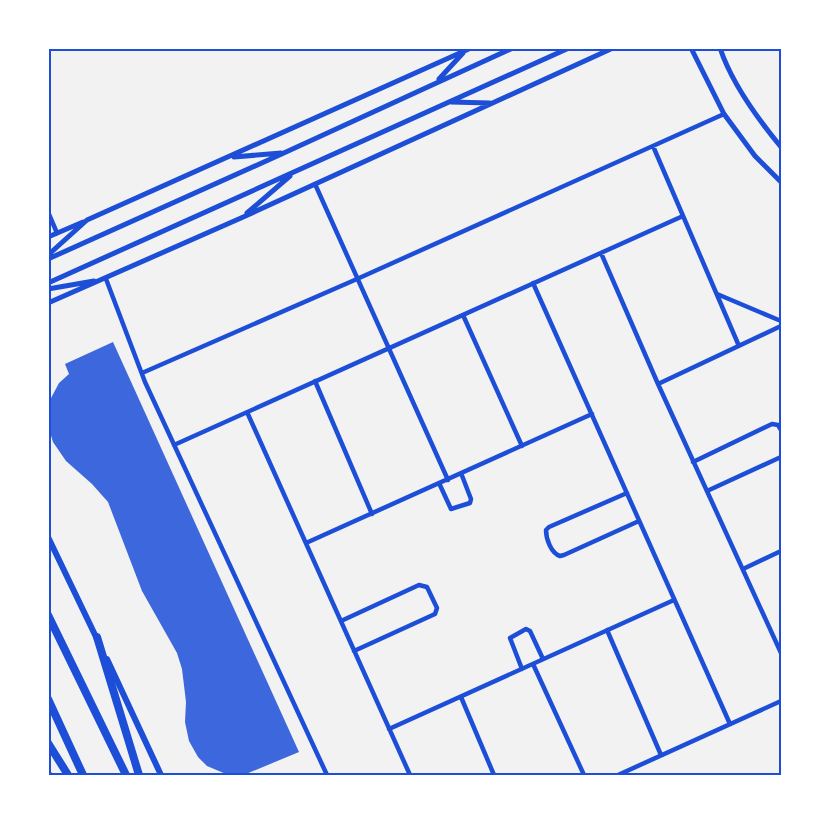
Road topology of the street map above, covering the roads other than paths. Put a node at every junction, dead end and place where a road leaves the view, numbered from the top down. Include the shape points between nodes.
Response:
1 (513, 48) edge
2 (569, 48) edge
3 (613, 48) edge
4 (691, 48) edge
5 (720, 48) edge
6 (469, 49) edge
7 (436, 82) junction
8 (450, 102) junction
9 (493, 103) junction
10 (724, 114) junction
11 (653, 146) junction
12 (781, 147) edge
13 (286, 152) junction
14 (227, 158) junction
15 (296, 171) junction
16 (781, 182) edge
17 (315, 184) junction
18 (48, 212) edge
19 (683, 216) junction
20 (241, 218) junction
21 (87, 220) junction
22 (57, 233) junction
23 (48, 237) edge
24 (601, 252) junction
25 (48, 257) edge
26 (105, 279) junction
27 (357, 279) junction
28 (48, 283) edge
29 (533, 283) junction
30 (48, 290) edge
31 (717, 294) junction
32 (48, 303) edge
33 (463, 315) junction
34 (781, 321) edge
35 (781, 326) edge
36 (739, 346) junction
37 (389, 348) junction
38 (142, 373) junction
39 (315, 381) junction
40 (658, 384) junction
41 (247, 412) junction
42 (592, 414) junction
43 (781, 430) edge
44 (174, 445) junction
45 (522, 446) junction
46 (781, 457) edge
47 (693, 462) junction
48 (461, 473) junction
49 (448, 480) junction
50 (439, 483) junction
51 (707, 491) junction
52 (627, 493) junction
53 (372, 513) junction
54 (639, 521) junction
55 (48, 537) edge
56 (306, 543) junction
57 (781, 551) edge
58 (742, 569) junction
59 (674, 600) junction
60 (48, 615) edge
61 (341, 621) junction
62 (607, 630) junction
63 (97, 637) junction
64 (354, 651) junction
65 (781, 653) edge
66 (543, 659) junction
67 (533, 664) junction
68 (522, 669) junction
69 (461, 697) junction
70 (48, 699) edge
71 (781, 701) edge
72 (730, 724) junction
73 (389, 729) junction
74 (48, 742) edge
75 (661, 755) junction
76 (48, 771) edge
77 (50, 775) edge
78 (68, 775) edge
79 (83, 775) edge
80 (126, 775) edge
81 (140, 775) edge
82 (161, 775) edge
83 (327, 775) edge
84 (410, 775) edge
85 (494, 775) edge
86 (584, 775) edge
87 (618, 775) edge

1 - 7 street
2 - 8 street
3 - 9 street
4 - 10 street
5 - 12 street via 753,110
6 - 7 street
6 - 14 street
7 - 13 street
8 - 9 street
8 - 15 street
9 - 17 street
10 - 11 street
10 - 16 street via 755,156
11 - 19 street
11 - 27 street
13 - 14 street
13 - 25 street
14 - 21 street
15 - 20 street
15 - 28 street
17 - 20 street
17 - 27 street
18 - 22 street
19 - 24 street
19 - 31 street
20 - 26 street
21 - 22 street
21 - 25 street
22 - 23 street
24 - 29 street
24 - 40 street
26 - 30 street
26 - 32 street
26 - 38 street
27 - 37 street
27 - 38 street
29 - 33 street
29 - 42 street
31 - 34 street
31 - 36 street
33 - 37 street
33 - 45 street
35 - 36 street
36 - 40 street
37 - 39 street
37 - 49 street
38 - 44 street
39 - 41 street
39 - 53 street
40 - 47 street
41 - 44 street
41 - 56 street
42 - 45 street
42 - 52 street
43 - 47 street via 778,424 772,424
44 - 83 street
45 - 48 street
46 - 51 street
47 - 51 street
48 - 49 street
48 - 50 street via 470,503 452,509
49 - 50 street
50 - 53 street
51 - 58 street
52 - 54 street
52 - 54 street via 549,527 546,535 553,551 564,555
53 - 56 street
54 - 59 street
55 - 63 main road
56 - 61 street
57 - 58 street
58 - 65 street
59 - 62 street
59 - 72 street
60 - 80 highway
61 - 64 street
61 - 64 street via 419,585 427,587 437,608 435,614
62 - 66 street
62 - 75 street
63 - 81 highway
63 - 82 main road
64 - 73 street
66 - 67 street
66 - 68 street via 530,631 525,629 510,638
67 - 68 street
67 - 86 street
68 - 69 street
69 - 73 street
69 - 85 street
70 - 79 highway
71 - 72 street
72 - 75 street
73 - 84 street
74 - 78 highway
75 - 87 street
76 - 77 street

